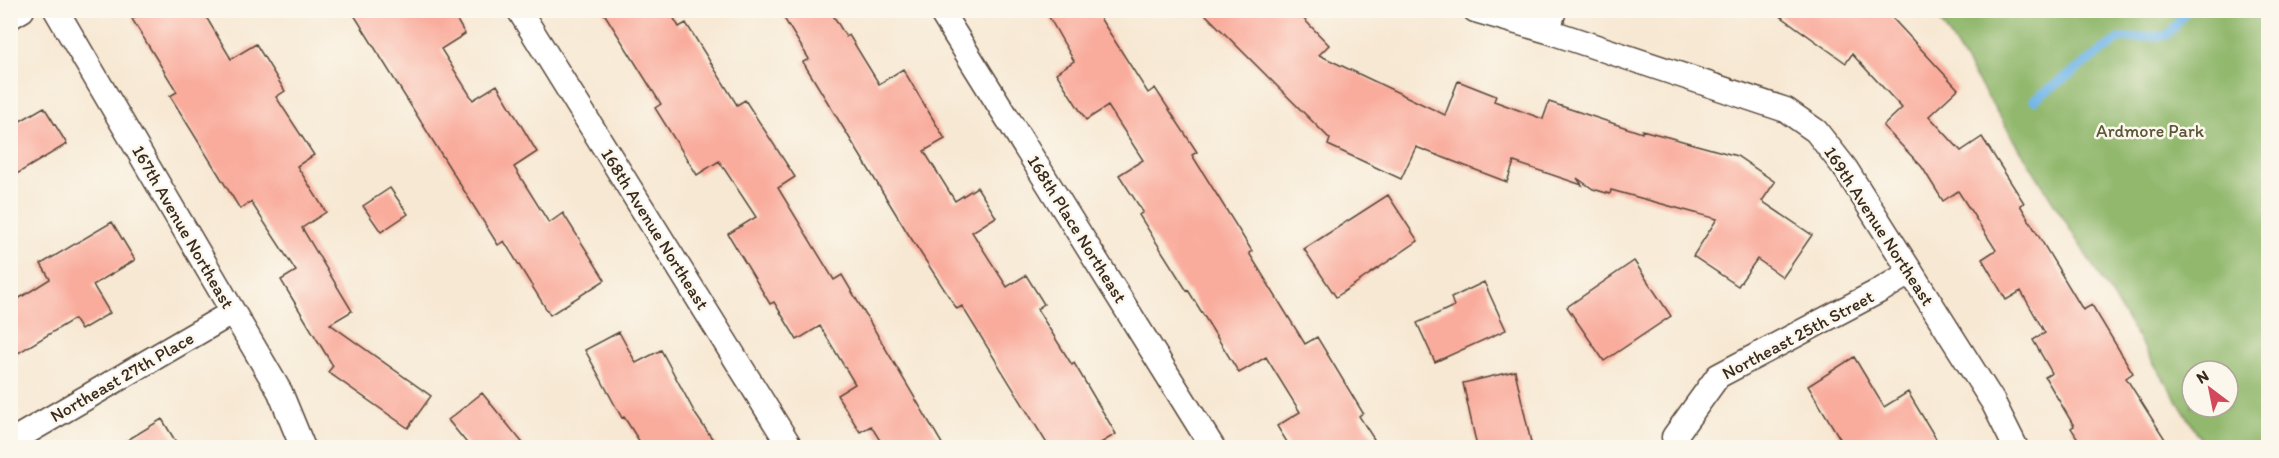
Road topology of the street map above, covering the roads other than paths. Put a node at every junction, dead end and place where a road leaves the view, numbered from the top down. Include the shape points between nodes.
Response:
1 (22, 10) edge
2 (56, 10) edge
3 (519, 10) edge
4 (940, 10) edge
5 (1475, 10) edge
6 (10, 17) edge
7 (1551, 21) edge
8 (1911, 272) junction
9 (233, 312) junction
10 (1674, 437) dead end
11 (10, 442) edge
12 (303, 447) edge
13 (791, 447) edge
14 (1213, 447) edge
15 (2016, 447) edge

1 - 6 street
2 - 9 street, 167th Avenue Northeast
3 - 13 street, 168th Avenue Northeast
4 - 14 street, 168th Place Northeast
5 - 7 street, 169th Avenue Northeast
7 - 8 street, 169th Avenue Northeast via 1786,110 1815,131 1845,168
8 - 10 street, Northeast 25th Street via 1718,376
8 - 15 street, 169th Avenue Northeast via 1993,402
9 - 11 street, Northeast 27th Place
9 - 12 street, 167th Avenue Northeast via 280,392

